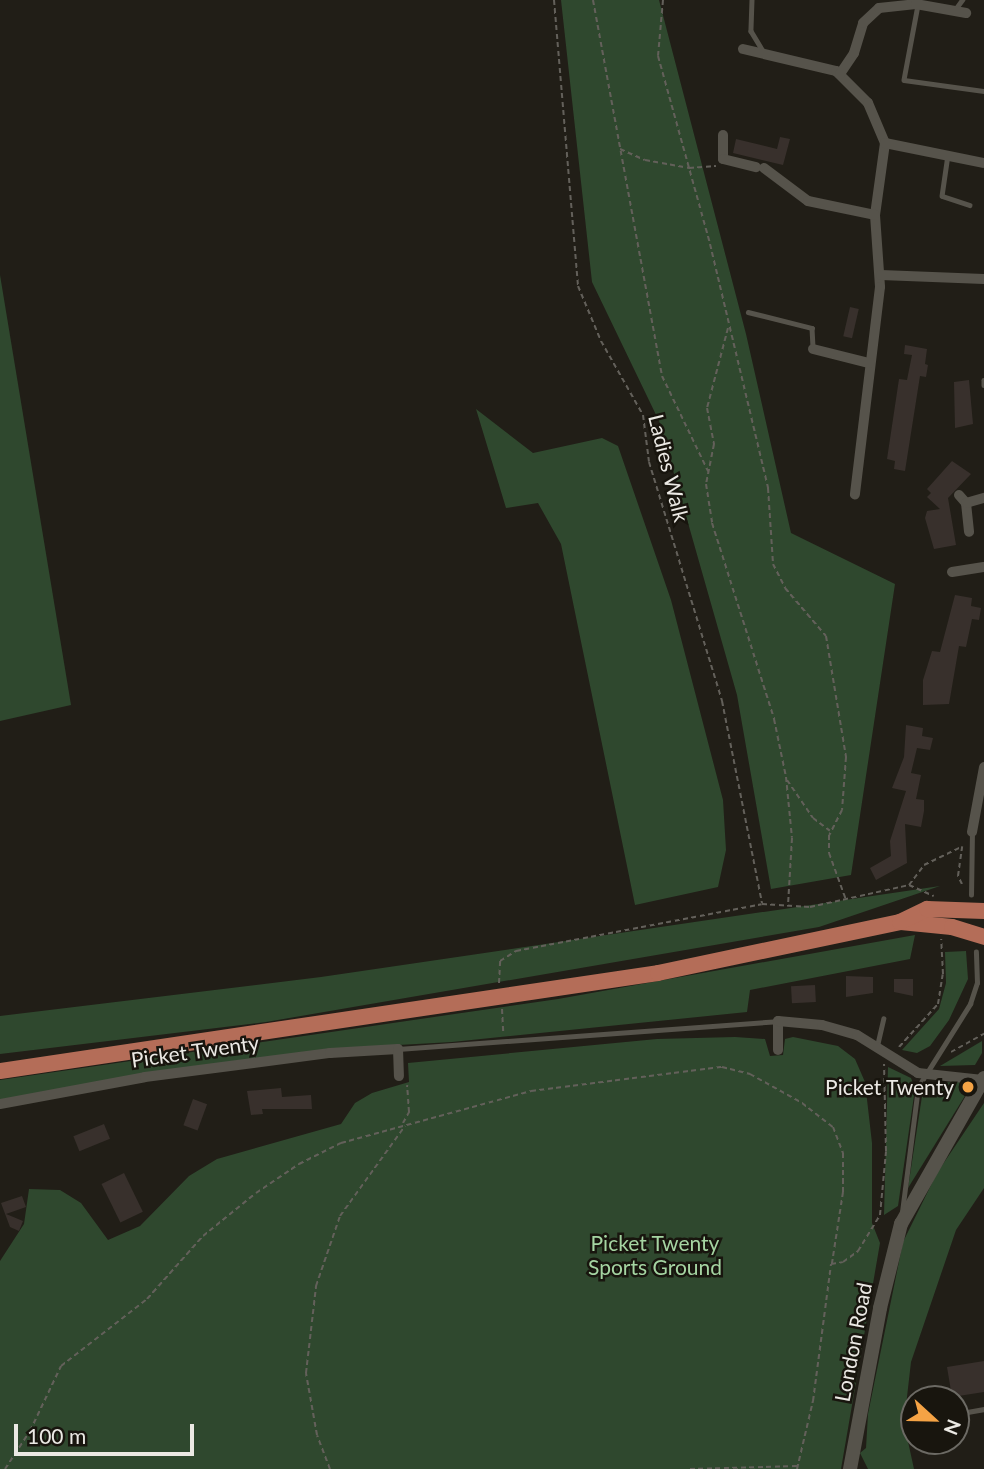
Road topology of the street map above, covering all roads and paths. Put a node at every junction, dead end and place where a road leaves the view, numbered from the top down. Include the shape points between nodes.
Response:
1 (554, 0) edge
2 (593, 0) edge
3 (663, 0) edge
4 (752, 0) edge
5 (962, 0) edge
6 (918, 4) junction
7 (954, 11) junction
8 (965, 13) dead end
9 (743, 49) dead end
10 (765, 53) junction
11 (841, 74) junction
12 (984, 91) edge
13 (723, 135) dead end
14 (885, 143) junction
15 (619, 148) junction
16 (948, 154) junction
17 (723, 159) junction
18 (983, 163) edge
19 (689, 168) junction
20 (970, 205) dead end
21 (875, 215) junction
22 (881, 275) junction
23 (984, 279) edge
24 (748, 312) dead end
25 (729, 325) junction
26 (813, 349) joint
27 (869, 363) junction
28 (708, 472) junction
29 (855, 495) dead end
30 (984, 498) edge
31 (969, 532) dead end
32 (984, 567) edge
33 (952, 572) dead end
34 (984, 767) edge
35 (786, 779) junction
36 (831, 832) junction
37 (968, 834) junction
38 (962, 847) junction
39 (909, 885) junction
40 (965, 891) dead end
41 (971, 895) dead end
42 (846, 900) junction
43 (762, 904) junction
44 (788, 906) junction
45 (936, 908) junction
46 (984, 911) edge
47 (900, 922) junction
48 (941, 925) junction
49 (980, 944) edge
50 (499, 977) dead end
51 (883, 1019) dead end
52 (778, 1021) junction
53 (504, 1023) dead end
54 (498, 1033) dead end
55 (984, 1034) edge
56 (877, 1047) junction
57 (398, 1049) junction
58 (897, 1049) dead end
59 (778, 1050) dead end
60 (947, 1054) dead end
61 (885, 1062) dead end
62 (0, 1071) edge
63 (924, 1074) junction
64 (403, 1076) joint
65 (984, 1079) edge
66 (0, 1104) edge
67 (405, 1124) junction
68 (901, 1224) junction
69 (831, 1264) junction
70 (798, 1468) edge
71 (5, 1469) edge
72 (330, 1469) edge
73 (690, 1469) edge
74 (850, 1469) edge

1 - 43 path, Ladies Walk via 578,286 601,341 643,415 649,461 722,701
2 - 15 path
3 - 19 path via 658,56
4 - 10 lane via 751,31
5 - 7 lane
6 - 7 street
6 - 11 street via 879,8 870,14
6 - 12 lane via 904,80
7 - 8 street
9 - 10 street
10 - 11 street
11 - 14 street via 868,103
13 - 17 street
14 - 16 street
14 - 21 street
15 - 19 path via 645,160
15 - 28 path via 662,376
16 - 18 street
16 - 20 lane via 942,196
17 - 19 path via 718,165
17 - 21 street via 760,168 808,201
19 - 25 path
21 - 22 street
22 - 23 street
22 - 27 street
24 - 26 lane via 811,328
25 - 28 path via 717,357 708,408 714,444
25 - 36 path via 768,488 773,564 785,589 826,636 846,757 842,810
26 - 27 street
27 - 29 street
28 - 35 path via 712,523 774,719
30 - 31 street via 962,499
32 - 33 street
34 - 37 street
35 - 36 path via 813,818
35 - 44 path via 792,838
36 - 42 path via 829,853
37 - 38 path
37 - 41 lane
38 - 39 path via 924,865
38 - 40 path via 958,876
39 - 42 path
39 - 45 path via 934,893
42 - 44 path
43 - 44 path
43 - 50 path via 516,951 500,961
45 - 46 main road
45 - 47 main road
47 - 48 main road
47 - 62 main road via 657,974
48 - 49 main road
48 - 58 path via 943,974 937,1004
49 - 63 lane, London Road via 970,1004
51 - 56 lane
52 - 56 street, Picket Twenty via 835,1028
52 - 57 lane, Picket Twenty
52 - 59 street
53 - 54 path
55 - 60 path
56 - 63 street, Picket Twenty
57 - 64 street
57 - 66 street, Picket Twenty via 145,1077
61 - 69 path via 886,1151 878,1224 850,1259
63 - 65 street, Picket Twenty
63 - 68 lane, London Road via 914,1106
64 - 67 path via 409,1112
65 - 68 main road, London Road
67 - 69 path via 543,1089 695,1068 741,1071 813,1110 836,1132 843,1153 844,1183
67 - 71 path via 341,1143 299,1164 214,1226 159,1288 61,1367 30,1431
67 - 72 path via 340,1216 311,1311 308,1393
68 - 74 main road, London Road via 882,1298
69 - 70 path via 813,1401
70 - 73 path

